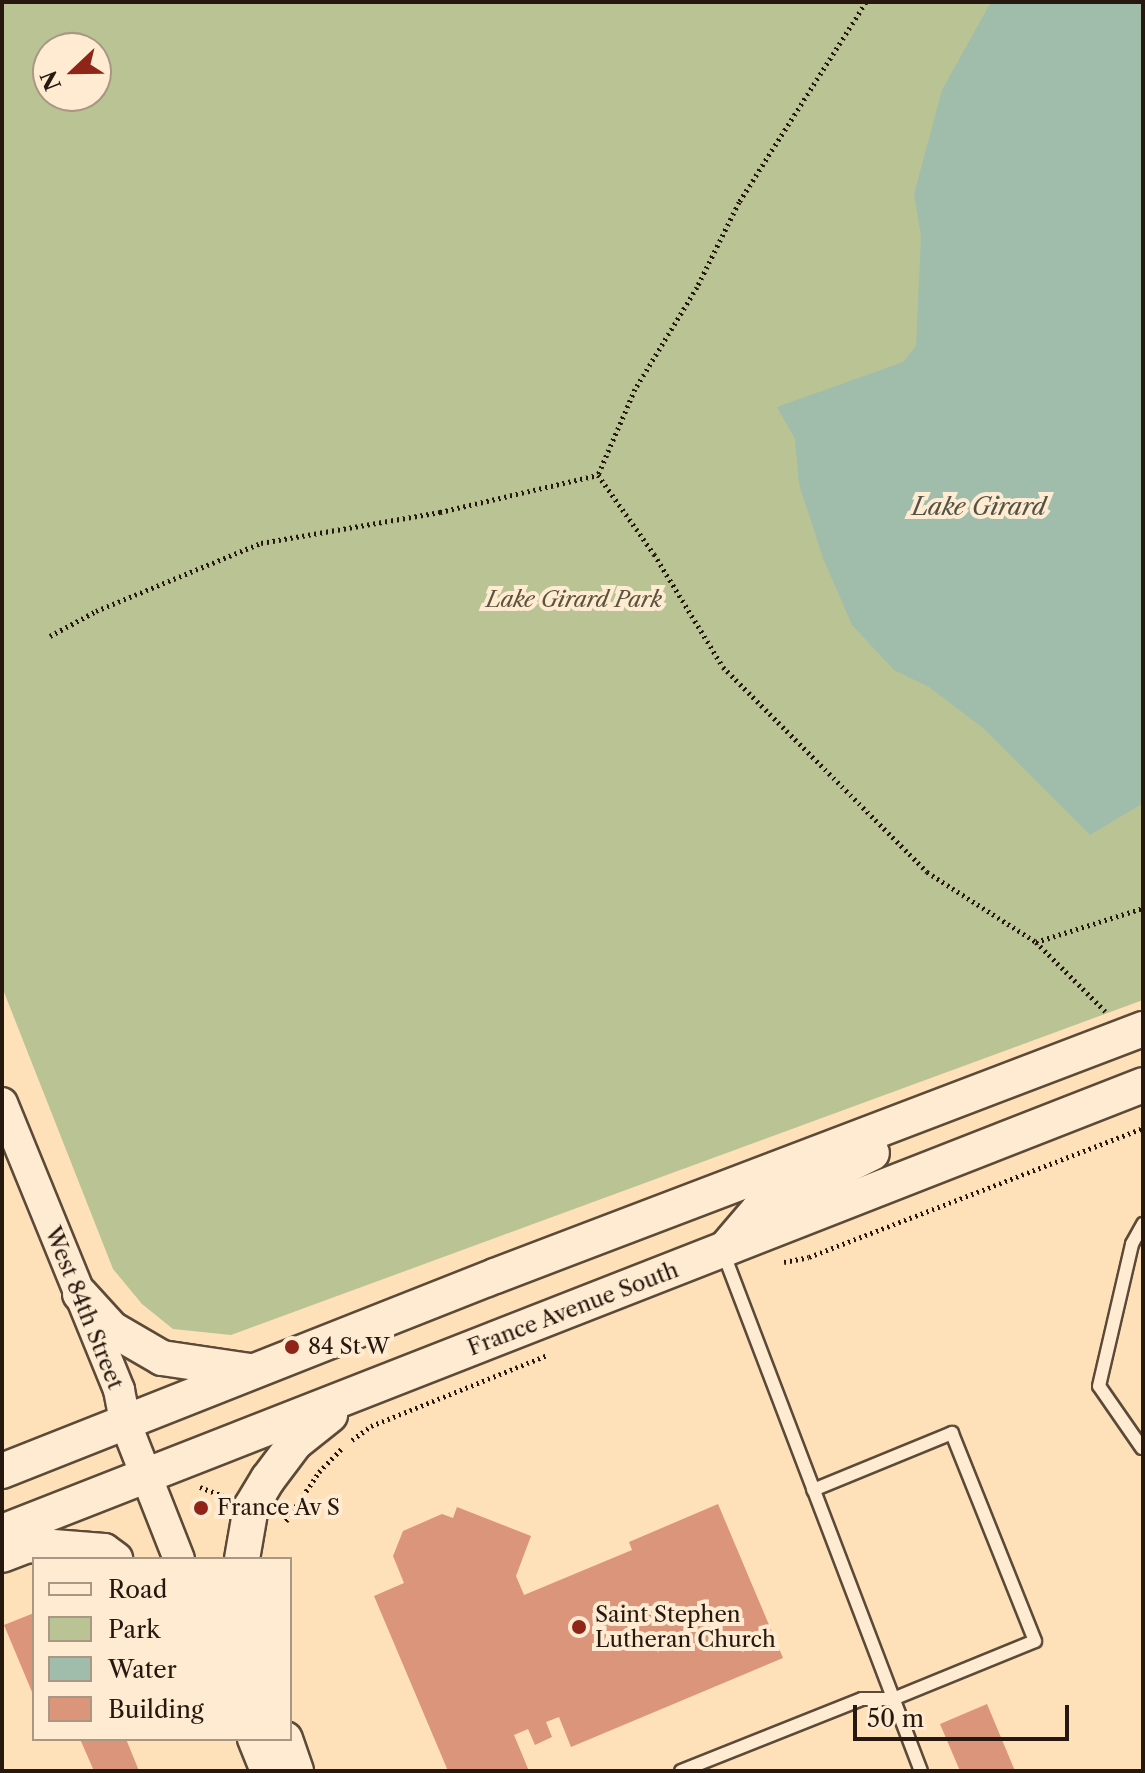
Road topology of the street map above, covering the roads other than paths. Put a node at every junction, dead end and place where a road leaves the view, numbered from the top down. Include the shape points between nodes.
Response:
1 (1143, 1029) edge
2 (1143, 1085) edge
3 (2, 1103) edge
4 (902, 1120) junction
5 (1143, 1224) edge
6 (723, 1252) junction
7 (80, 1294) junction
8 (254, 1371) junction
9 (365, 1389) junction
10 (125, 1422) junction
11 (1142, 1448) edge
12 (2, 1471) edge
13 (145, 1476) junction
14 (813, 1490) junction
15 (2, 1532) edge
16 (2, 1555) edge
17 (112, 1557) edge
18 (178, 1557) edge
19 (242, 1557) edge
20 (893, 1699) junction
21 (254, 1741) edge
22 (286, 1741) edge
23 (266, 1771) edge
24 (296, 1771) edge
25 (681, 1771) edge
26 (921, 1771) edge

1 - 4 main road
2 - 6 main road, France Avenue South
3 - 7 street, West 84th Street
4 - 6 main road via 871,1153 759,1209
4 - 8 main road
5 - 11 lane via 1132,1244 1099,1386
6 - 9 main road, France Avenue South
6 - 14 lane
7 - 8 main road via 112,1329 162,1358
7 - 10 street, West 84th Street via 119,1390
8 - 10 main road
9 - 13 main road, France Avenue South
9 - 19 main road via 295,1443 268,1479 251,1507
10 - 12 main road
10 - 13 street, West 84th Street
13 - 15 main road, France Avenue South
13 - 18 street, West 84th Street
14 - 20 lane
14 - 20 lane via 952,1433 1035,1641
16 - 17 main road via 28,1545 104,1551
20 - 25 lane via 862,1699
20 - 26 lane
21 - 23 street
22 - 24 main road

